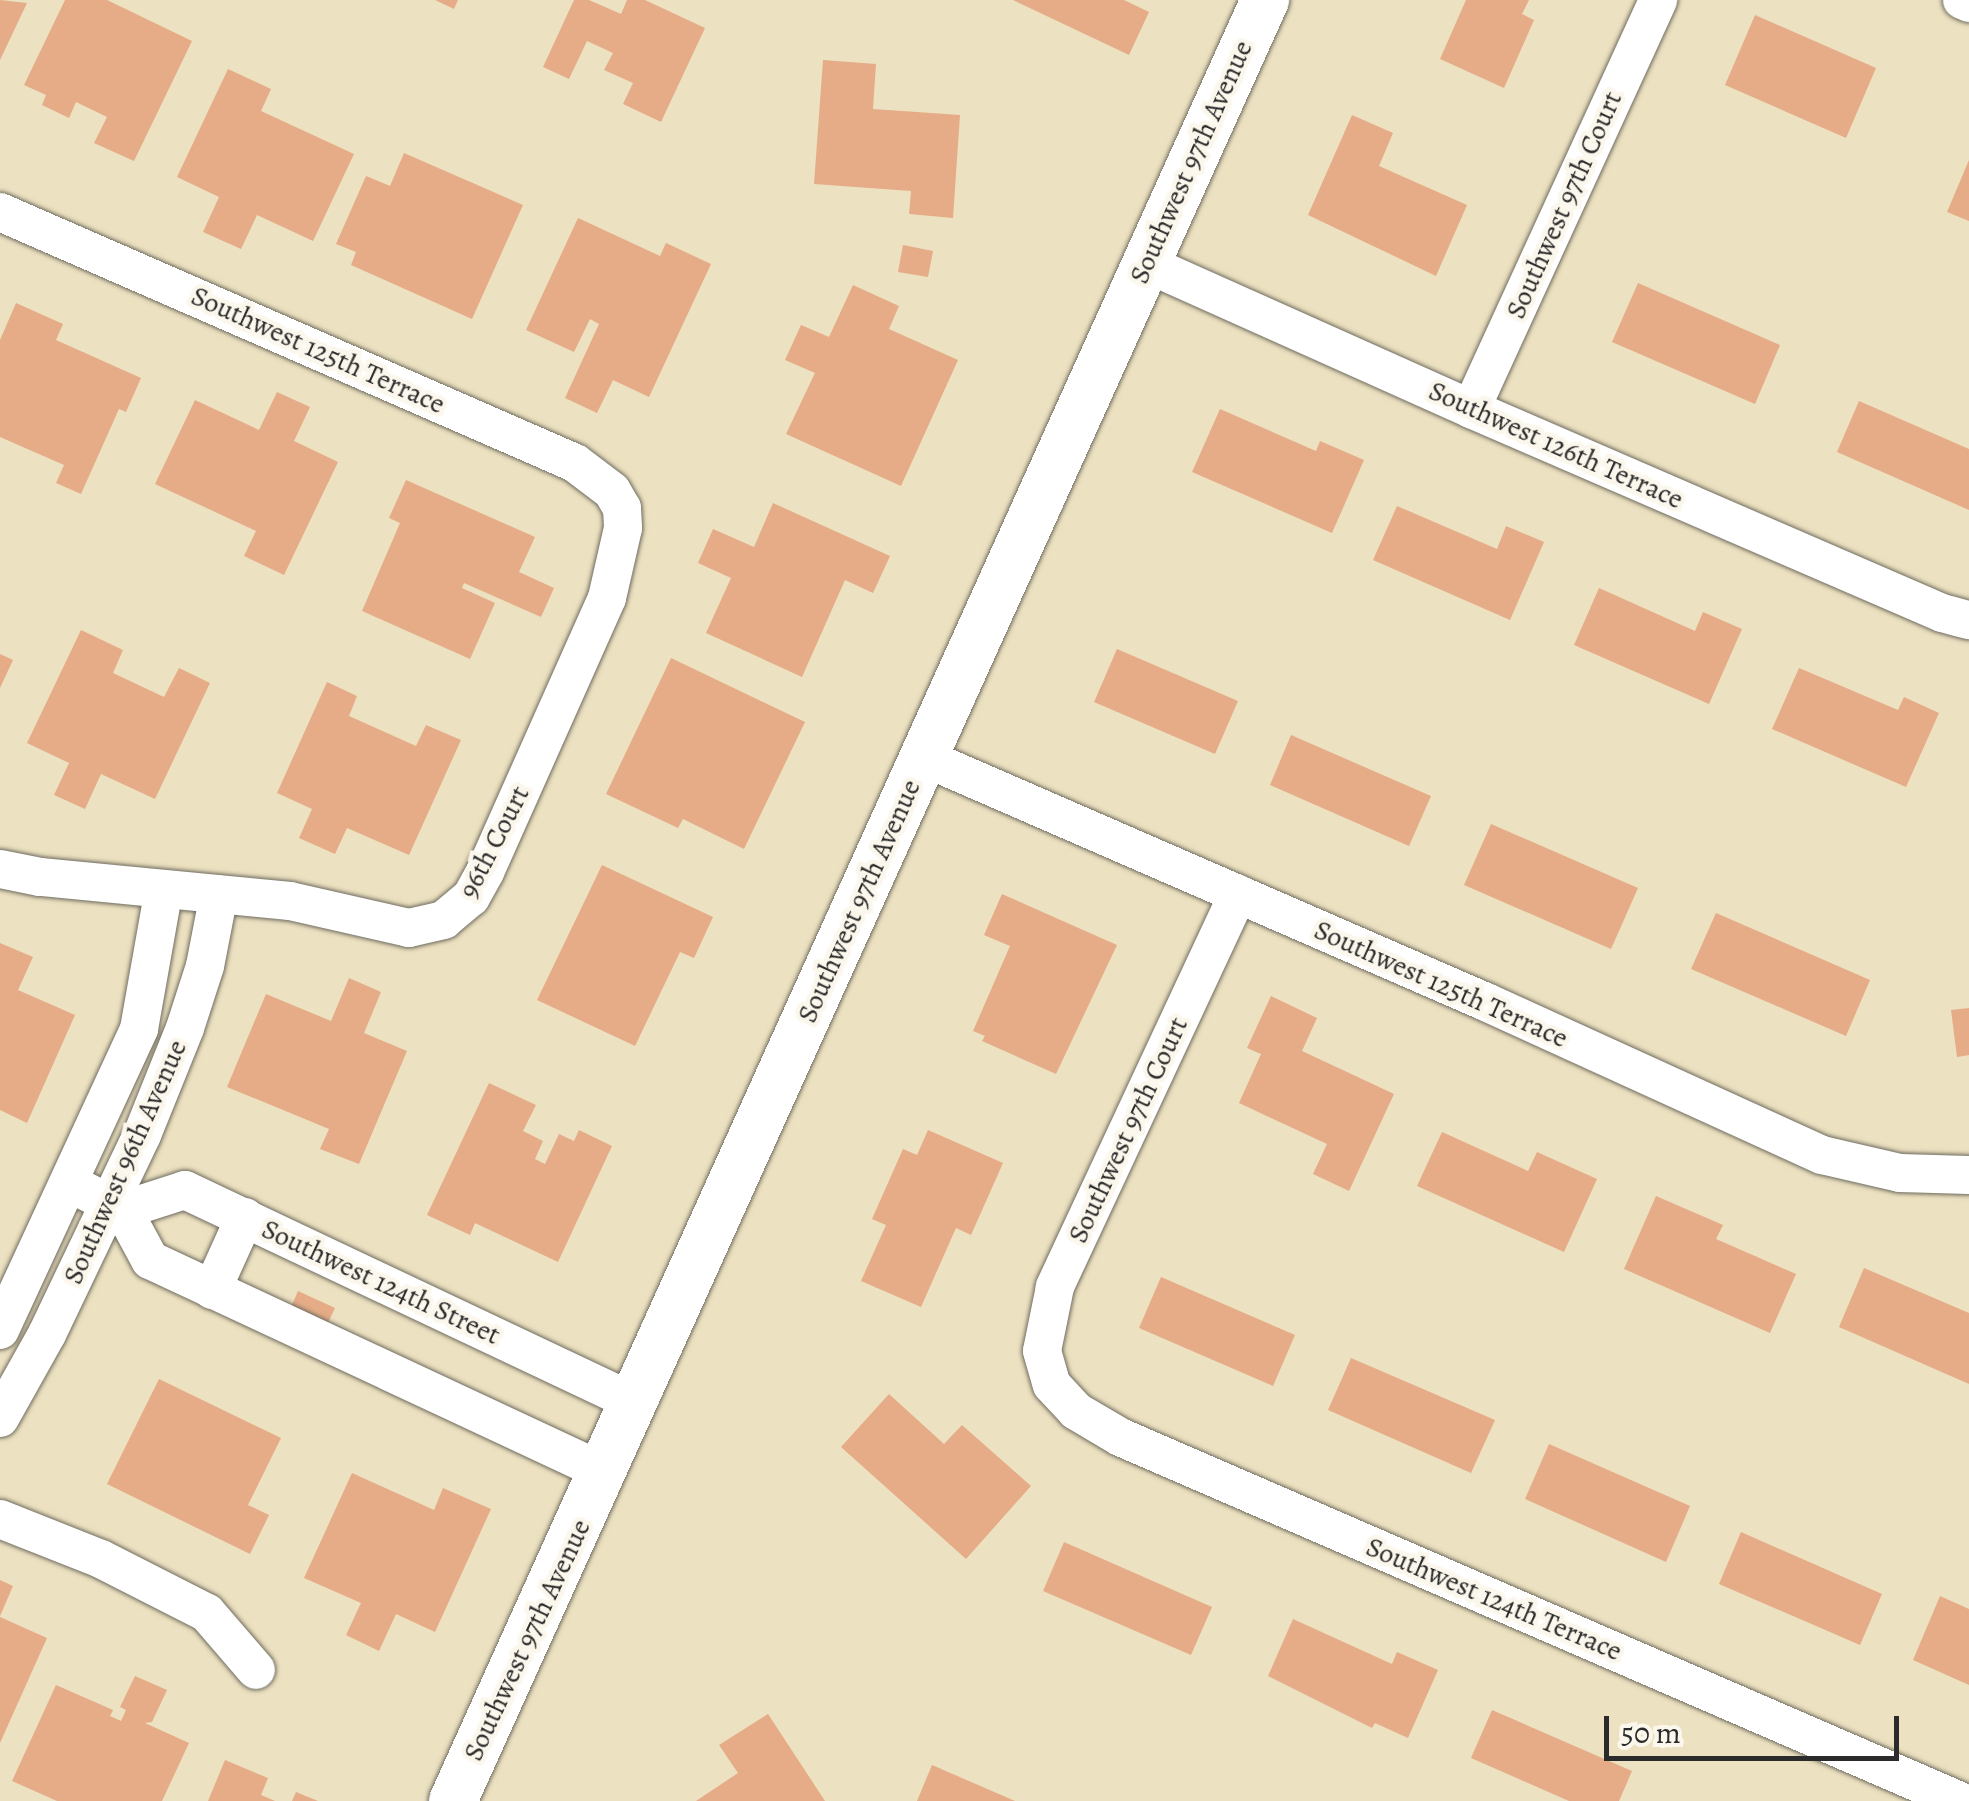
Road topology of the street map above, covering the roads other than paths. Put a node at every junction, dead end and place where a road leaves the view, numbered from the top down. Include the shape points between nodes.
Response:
1 (1265, 0) edge
2 (1658, 0) edge
3 (1962, 0) edge
4 (1969, 3) edge
5 (0, 212) edge
6 (1145, 263) junction
7 (1471, 410) junction
8 (622, 508) joint
9 (1969, 620) edge
10 (922, 758) junction
11 (0, 869) edge
12 (189, 891) junction
13 (1238, 894) junction
14 (1969, 1175) edge
15 (69, 1183) junction
16 (116, 1206) junction
17 (245, 1218) junction
18 (212, 1290) junction
19 (0, 1330) edge
20 (1046, 1372) joint
21 (636, 1403) junction
22 (0, 1418) edge
23 (604, 1472) junction
24 (0, 1519) edge
25 (256, 1670) dead end
26 (452, 1801) edge
27 (1960, 1801) edge

1 - 6 street, Southwest 97th Avenue
2 - 7 street, Southwest 97th Court
3 - 4 street
5 - 8 street, Southwest 125th Terrace via 575,464 600,479
6 - 7 street, Southwest 126th Terrace
6 - 10 street, Southwest 97th Avenue
7 - 9 street, Southwest 126th Terrace
8 - 12 street, 96th Court via 621,553 608,598 485,872 458,911 409,928 290,901
10 - 13 street, Southwest 125th Terrace
10 - 21 street, Southwest 97th Avenue
11 - 12 street
12 - 15 street, Southwest 96th Avenue via 139,1029
12 - 16 street, Southwest 96th Avenue via 205,966
13 - 14 street, Southwest 125th Terrace via 1822,1155 1900,1173
13 - 20 street, Southwest 97th Court via 1055,1288 1044,1330
15 - 16 street
15 - 19 street, Southwest 96th Avenue
16 - 17 street, Southwest 124th Street via 185,1190
16 - 18 street via 150,1260
16 - 22 street, Southwest 96th Avenue
17 - 18 street
17 - 21 street, Southwest 124th Street
18 - 23 street
20 - 27 street, Southwest 124th Terrace via 1076,1411 1120,1436
21 - 23 street, Southwest 97th Avenue
23 - 26 street, Southwest 97th Avenue
24 - 25 street via 208,1613

